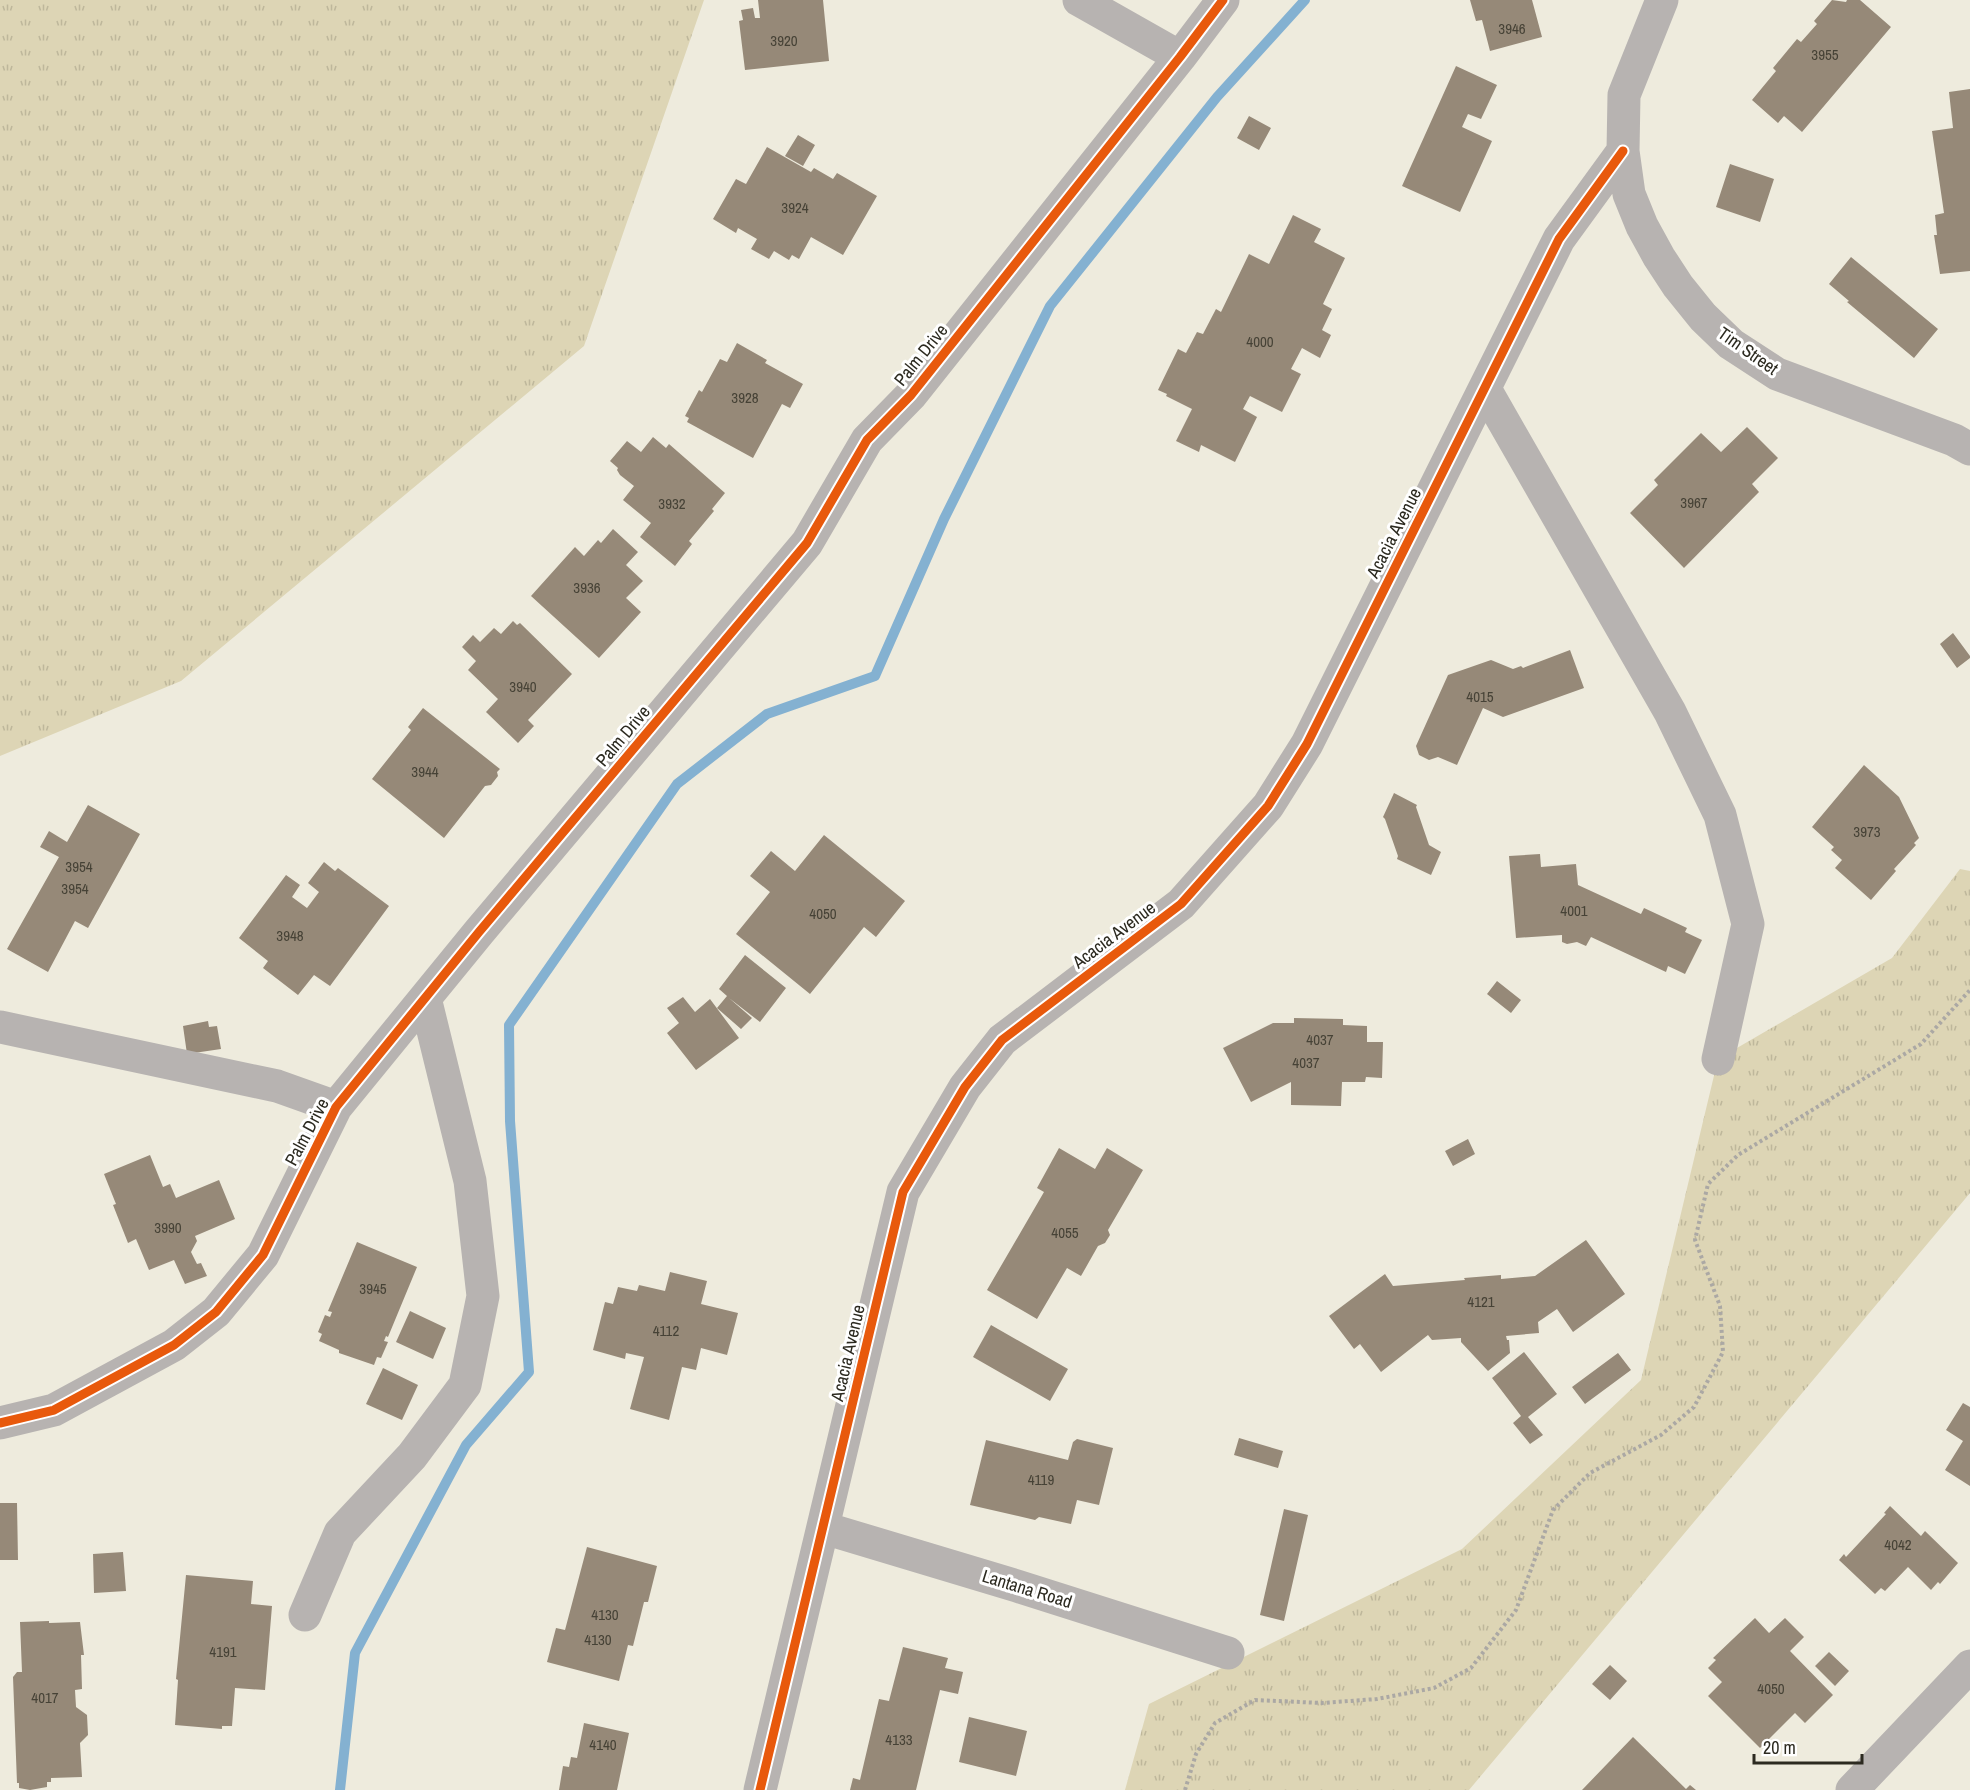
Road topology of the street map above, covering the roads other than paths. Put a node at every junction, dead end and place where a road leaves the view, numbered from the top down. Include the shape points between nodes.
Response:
1 (1079, 0) edge
2 (1223, 0) edge
3 (1662, 0) edge
4 (1180, 57) junction
5 (1623, 151) junction
6 (1485, 389) junction
7 (1970, 449) edge
8 (425, 999) junction
9 (0, 1027) edge
10 (1718, 1059) dead end
11 (336, 1107) junction
12 (0, 1423) edge
13 (824, 1528) junction
14 (305, 1615) dead end
15 (1228, 1653) dead end
16 (1970, 1666) edge
17 (760, 1790) edge
18 (1852, 1790) edge

1 - 4 street
2 - 4 street, Palm Drive
3 - 5 street via 1624,94
4 - 8 street, Palm Drive via 911,395 867,440 807,543
5 - 6 street, Acacia Avenue via 1559,240
5 - 7 street, Tim Street via 1629,194 1659,257 1703,317 1731,344 1777,374
6 - 10 street via 1670,712 1720,815 1748,924
6 - 13 street, Acacia Avenue via 1307,744 1268,806 1181,904 1002,1040 965,1088 903,1192
8 - 11 street, Palm Drive
8 - 14 street via 470,1181 481,1307 465,1385 412,1456 340,1533
9 - 11 street via 277,1086
11 - 12 street, Palm Drive via 263,1255 216,1312 174,1345 54,1410
13 - 15 street, Lantana Road
13 - 17 street, Acacia Avenue
16 - 18 street

